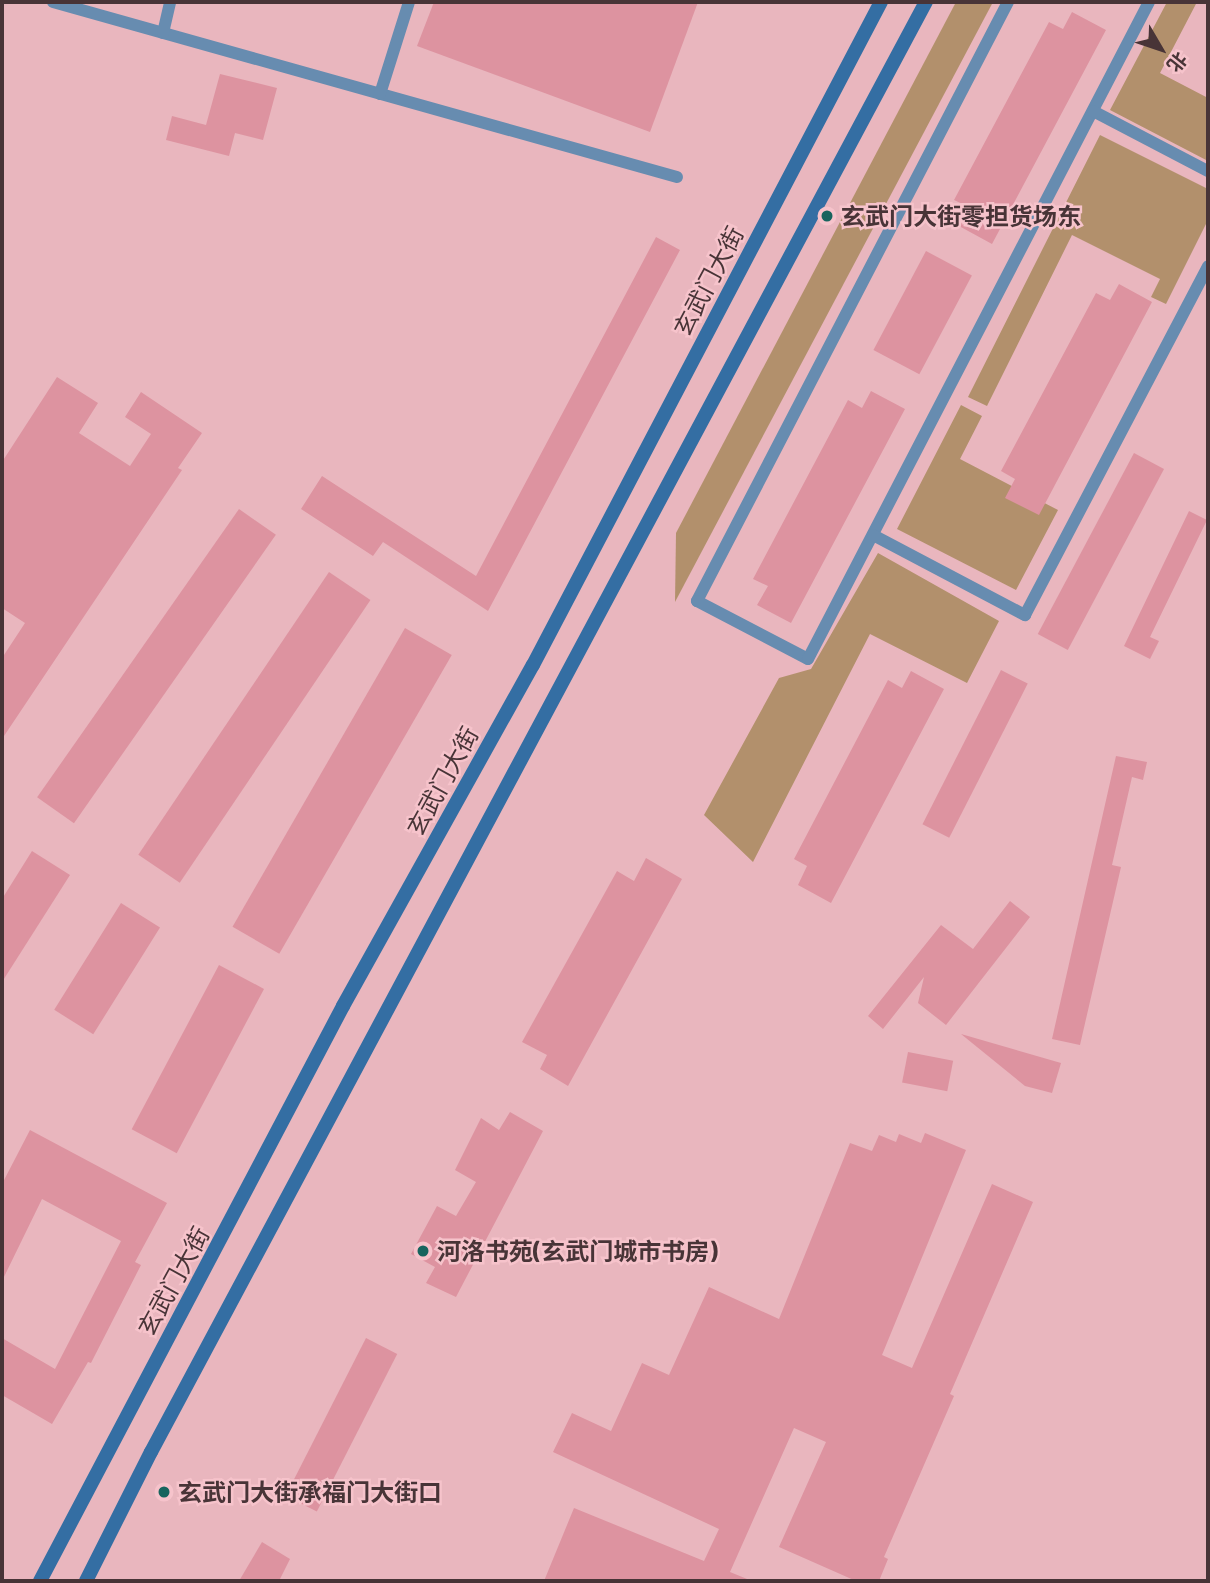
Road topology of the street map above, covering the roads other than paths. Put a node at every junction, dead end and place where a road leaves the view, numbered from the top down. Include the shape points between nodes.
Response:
1 (53, 2) edge
2 (170, 2) edge
3 (408, 2) edge
4 (881, 2) edge
5 (926, 2) edge
6 (1008, 2) edge
7 (1149, 2) edge
8 (163, 33) junction
9 (380, 94) junction
10 (1093, 111) junction
11 (1208, 171) edge
12 (677, 177) dead end
13 (1208, 266) edge
14 (873, 534) junction
15 (40, 1581) edge
16 (86, 1581) edge

1 - 8 lane
2 - 8 lane
3 - 9 lane
4 - 15 main road, 玄武门大街 via 533,665 343,1006
5 - 16 main road via 157,1440
6 - 14 lane via 697,601 808,659
7 - 10 lane
8 - 9 lane
9 - 12 lane
10 - 11 lane
10 - 14 lane
13 - 14 lane via 1025,615

